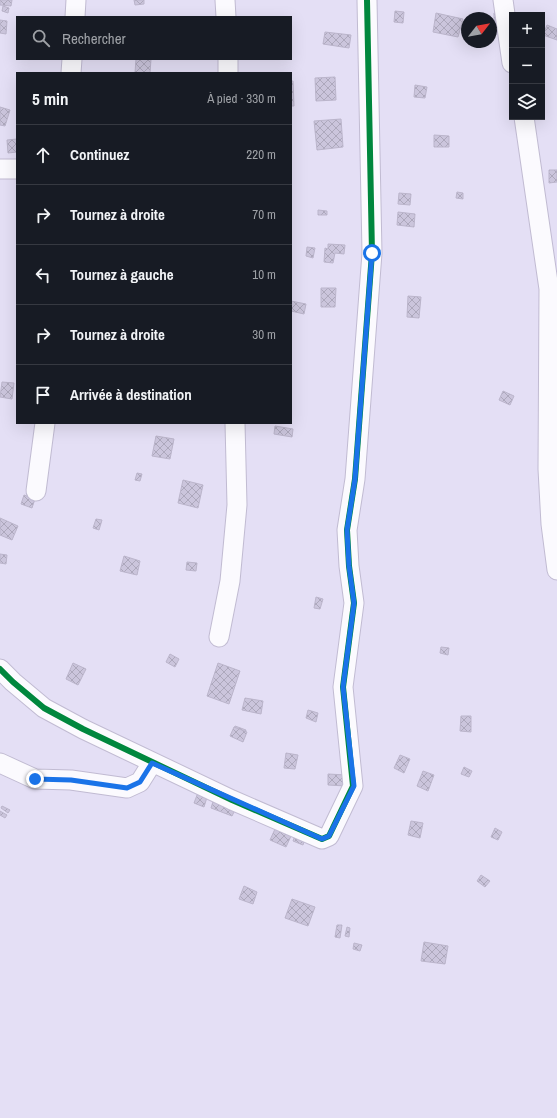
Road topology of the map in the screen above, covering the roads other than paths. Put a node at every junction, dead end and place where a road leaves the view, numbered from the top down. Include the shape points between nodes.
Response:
1 (76, 0) edge
2 (225, 0) edge
3 (367, 0) edge
4 (503, 0) edge
5 (75, 16) edge
6 (226, 16) edge
7 (510, 48) edge
8 (72, 60) edge
9 (228, 60) edge
10 (71, 72) edge
11 (228, 72) edge
12 (524, 120) edge
13 (0, 169) edge
14 (16, 169) edge
15 (45, 424) edge
16 (235, 424) edge
17 (36, 491) dead end
18 (557, 570) edge
19 (219, 637) dead end
20 (0, 669) edge
21 (0, 763) edge
22 (152, 763) junction

1 - 5 street
2 - 6 street
3 - 22 street via 372,253 355,479 347,530 354,603 343,687 354,786 329,836 322,839
4 - 7 street
8 - 10 street
9 - 11 street
12 - 18 street via 548,289 548,469
13 - 14 street
15 - 17 street
16 - 19 street via 237,505 230,581
20 - 22 street via 44,708
21 - 22 street via 35,779 71,780 127,788 140,782

